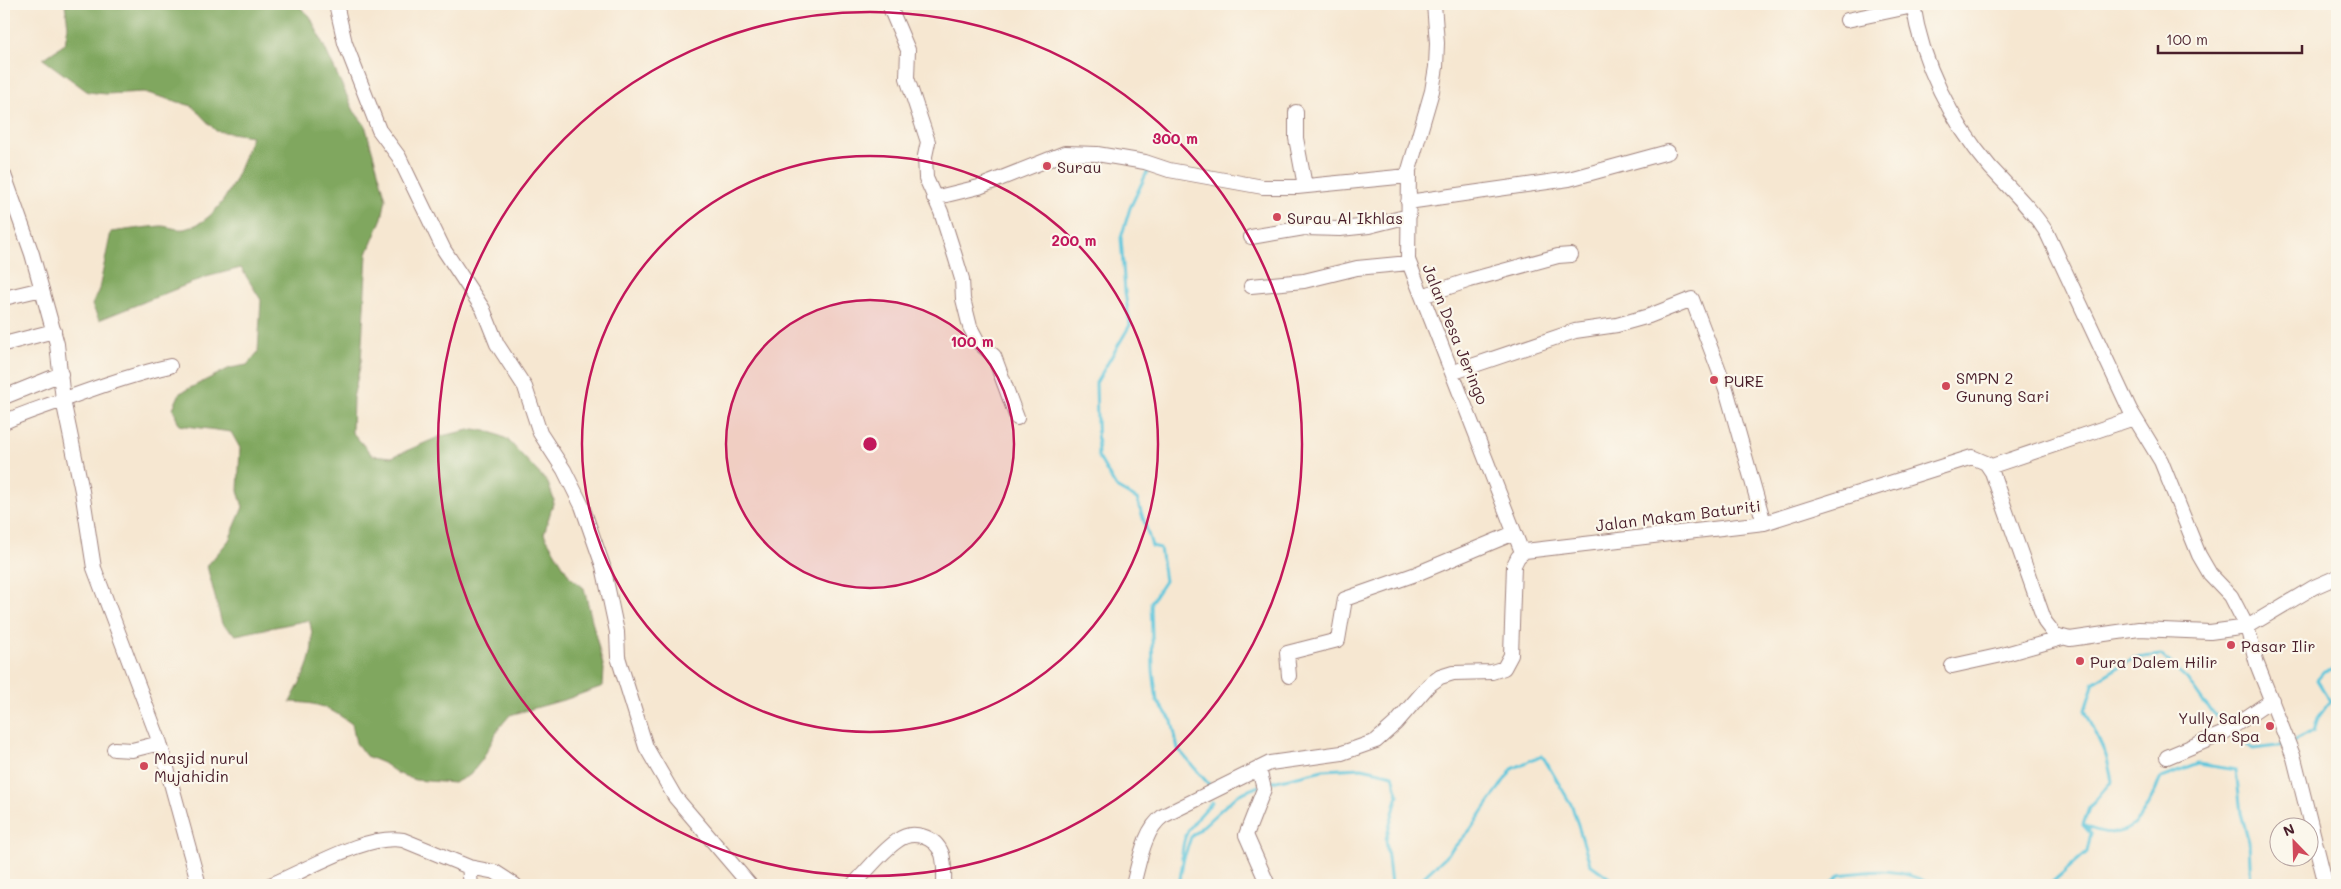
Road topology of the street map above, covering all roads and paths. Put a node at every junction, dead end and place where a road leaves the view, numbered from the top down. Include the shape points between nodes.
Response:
1 (336, 4) edge
2 (891, 4) edge
3 (1434, 4) edge
4 (1913, 5) edge
5 (1847, 20) dead end
6 (1296, 112) dead end
7 (1668, 152) dead end
8 (4, 175) edge
9 (1408, 176) junction
10 (1305, 186) junction
11 (934, 198) junction
12 (1409, 209) junction
13 (1251, 237) dead end
14 (1571, 255) dead end
15 (1409, 263) junction
16 (1251, 286) dead end
17 (42, 289) junction
18 (1422, 296) junction
19 (4, 298) edge
20 (54, 331) junction
21 (4, 344) edge
22 (170, 366) dead end
23 (1454, 372) junction
24 (62, 374) junction
25 (4, 397) edge
26 (63, 400) junction
27 (1017, 418) dead end
28 (2134, 418) junction
29 (4, 422) edge
30 (1989, 467) junction
31 (1764, 523) junction
32 (1514, 533) junction
33 (1522, 552) junction
34 (2337, 577) edge
35 (2249, 632) junction
36 (2062, 638) junction
37 (1952, 666) dead end
38 (1289, 676) dead end
39 (2272, 700) junction
40 (160, 742) junction
41 (114, 749) dead end
42 (2167, 757) dead end
43 (1259, 769) junction
44 (469, 867) junction
45 (199, 885) edge
46 (270, 885) edge
47 (471, 885) edge
48 (515, 885) edge
49 (750, 885) edge
50 (852, 885) edge
51 (944, 885) edge
52 (1132, 885) edge
53 (1268, 885) edge
54 (2326, 885) edge

1 - 49 street via 345,43 379,130 399,157 444,250 483,309 498,344 525,387 540,433 582,506 603,566 617,632 618,657 646,747 675,797
2 - 11 street via 908,50 907,78 928,142 926,178
3 - 9 street, Jalan Desa Jeringo via 1435,73
4 - 5 street
4 - 28 street via 1927,58 1948,107 1979,154 2028,207 2047,233
6 - 10 street via 1296,138
7 - 12 street via 1593,173
8 - 17 street
9 - 10 street
9 - 12 street, Jalan Desa Jeringo
10 - 11 street via 1245,185 1145,162 1097,154 1065,153 979,186
11 - 27 street via 962,278 970,327 978,342 994,356
12 - 13 street via 1368,226 1304,228
12 - 15 street, Jalan Desa Jeringo
14 - 18 street via 1470,280
15 - 16 street via 1357,268 1304,281
15 - 18 street, Jalan Desa Jeringo
17 - 19 street
17 - 20 street
18 - 23 street, Jalan Desa Jeringo
20 - 21 street
20 - 24 street
22 - 26 street via 135,374
23 - 31 street via 1574,330 1617,325 1692,299 1726,389
23 - 32 street, Jalan Desa Jeringo
24 - 25 street
24 - 26 street
26 - 29 street
26 - 40 street via 94,568
28 - 30 street
28 - 35 street via 2161,461 2204,565 2231,596
30 - 31 street, Jalan Makam Baturiti via 1979,459 1964,458
30 - 36 street via 2045,622
31 - 33 street, Jalan Makam Baturiti
32 - 33 street, Jalan Desa Jeringo
32 - 38 street via 1416,574 1345,599 1338,640 1287,653
33 - 43 street via 1514,565 1511,655 1504,668 1440,677 1385,735 1358,749 1280,761
34 - 35 street via 2314,587
35 - 36 street via 2139,629
35 - 39 street
36 - 37 street
39 - 42 street via 2222,734
39 - 54 street via 2294,758
40 - 41 street via 132,750
40 - 45 street
43 - 52 street via 1159,819 1150,831
43 - 53 street via 1264,790 1246,835
44 - 46 street via 404,840 385,839 365,844
44 - 47 street
44 - 48 street via 495,872
50 - 51 street via 896,841 915,835 929,839 939,849 943,859

